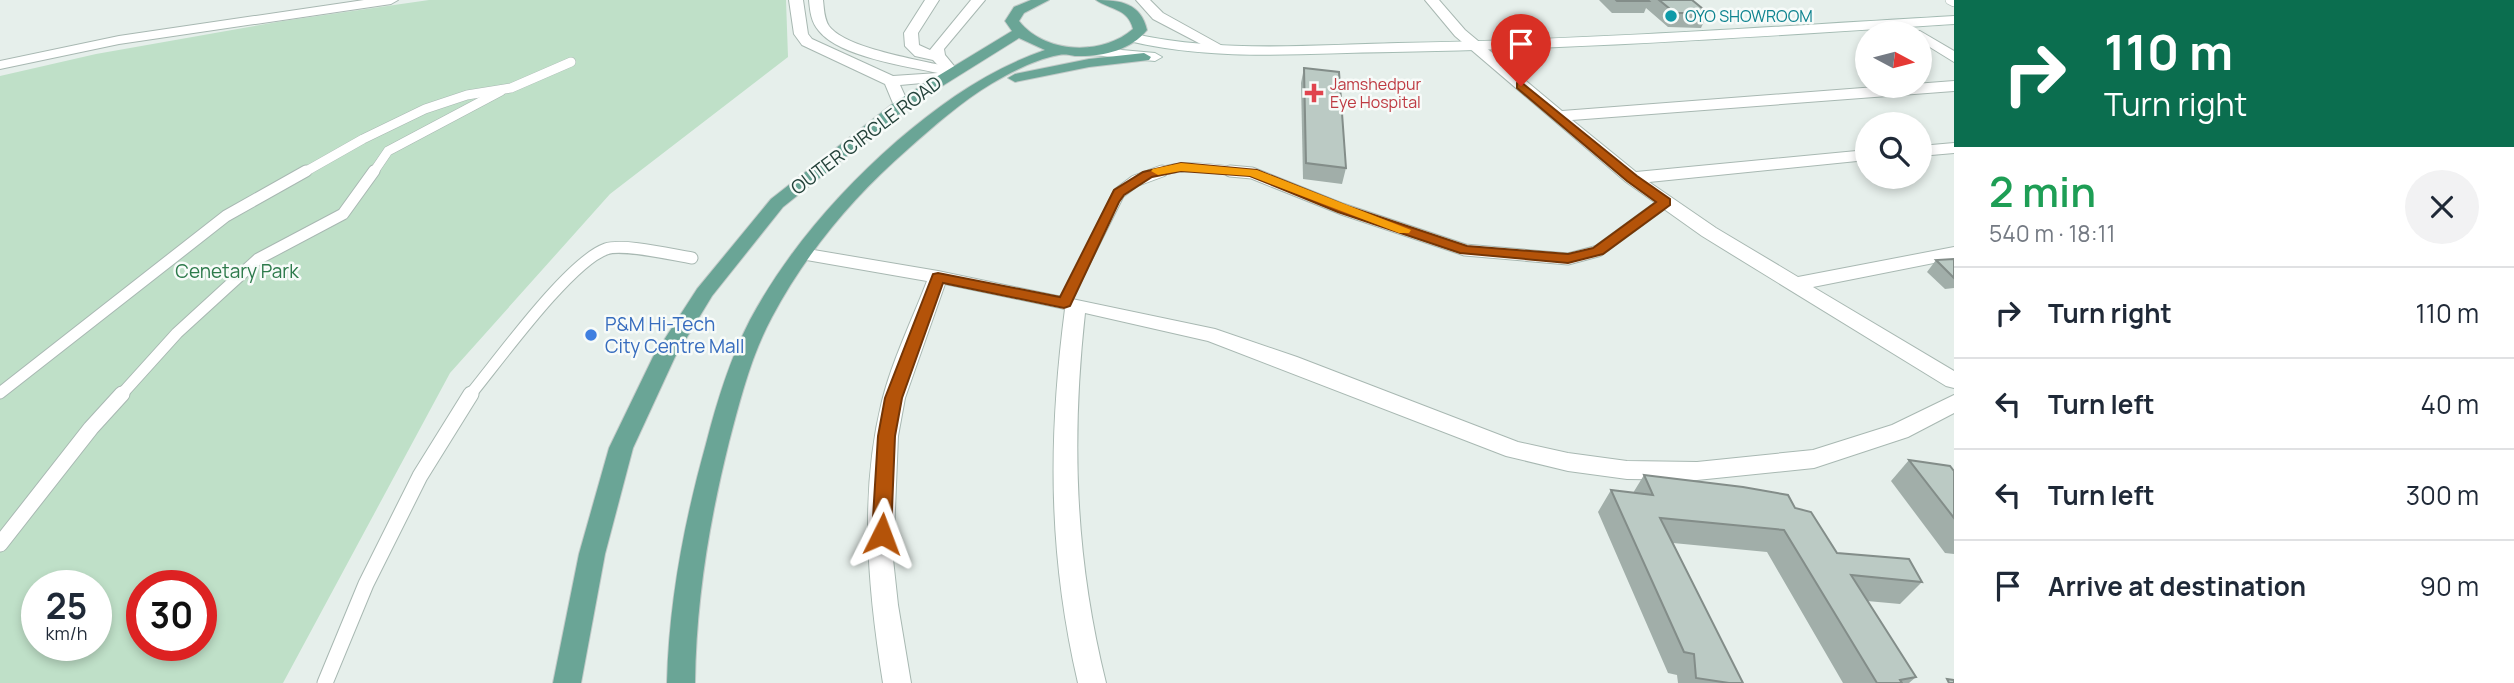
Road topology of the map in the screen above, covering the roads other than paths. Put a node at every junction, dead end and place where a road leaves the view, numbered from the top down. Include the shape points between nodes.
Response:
1 (346, 0) edge
2 (391, 0) edge
3 (796, 0) edge
4 (816, 0) edge
5 (932, 0) edge
6 (978, 0) edge
7 (1042, 0) edge
8 (1108, 0) edge
9 (1143, 0) edge
10 (1432, 0) edge
11 (1954, 20) edge
12 (1932, 23) edge
13 (1855, 30) edge
14 (1954, 30) edge
15 (1932, 32) edge
16 (1018, 33) junction
17 (1855, 36) edge
18 (1134, 38) junction
19 (846, 43) junction
20 (1932, 44) edge
21 (1222, 49) junction
22 (1059, 50) junction
23 (1088, 51) junction
24 (1481, 51) junction
25 (828, 52) junction
26 (937, 56) junction
27 (1144, 57) junction
28 (0, 58) edge
29 (1954, 58) edge
30 (571, 62) dead end
31 (0, 65) edge
32 (948, 74) junction
33 (891, 81) junction
34 (1954, 86) edge
35 (975, 87) junction
36 (501, 91) junction
37 (901, 105) junction
38 (1557, 116) junction
39 (1954, 148) edge
40 (1932, 150) edge
41 (1855, 156) edge
42 (1632, 178) junction
43 (1665, 202) junction
44 (1954, 253) edge
45 (802, 254) junction
46 (692, 258) dead end
47 (938, 277) junction
48 (1795, 284) junction
49 (1070, 305) junction
50 (1954, 381) edge
51 (0, 393) edge
52 (1954, 402) edge
53 (0, 544) edge
54 (325, 683) edge
55 (567, 683) edge
56 (681, 683) edge
57 (897, 683) edge
58 (1092, 683) edge

1 - 28 street via 193,22
2 - 31 street via 133,38
3 - 25 street via 801,34
4 - 19 street via 822,26
5 - 26 street via 911,33 912,46 920,53
6 - 26 street via 937,49
7 - 16 main road via 1019,10 1012,21
8 - 18 main road via 1139,19 1140,30
9 - 21 street via 1158,16
10 - 24 street
11 - 12 street
13 - 24 street
14 - 15 street
16 - 22 main road
16 - 32 main road, OUTER CIRCLE ROAD
17 - 24 street
18 - 21 street via 1169,46
18 - 23 main road
19 - 25 street
19 - 32 street
20 - 29 street
21 - 24 street
22 - 23 main road
22 - 35 main road
23 - 27 street
24 - 27 street
24 - 38 street
25 - 33 street
26 - 32 street
27 - 35 main road
30 - 36 lane
32 - 33 street
32 - 35 main road
32 - 37 main road, OUTER CIRCLE ROAD
33 - 37 street
34 - 38 street
35 - 45 main road via 898,146 842,200
36 - 51 lane via 467,94 425,109 226,216
36 - 53 lane via 388,151 343,214 248,268 177,333 90,428
37 - 55 main road, OUTER CIRCLE ROAD via 777,203 704,293 664,357 621,449 592,554
38 - 42 street
39 - 40 street
41 - 42 street
42 - 43 street
43 - 48 street
43 - 49 lane via 1598,251 1568,259 1465,250 1252,173 1167,169 1119,192
44 - 48 street
45 - 47 street
45 - 56 main road via 761,319 730,397 690,561
46 - 54 lane via 608,248 586,260 562,284 466,400 420,476 366,583
47 - 49 street
47 - 57 street via 894,398 886,436 880,559
48 - 50 street
49 - 52 street via 1215,336 1514,450 1626,470 1697,471 1814,459 1900,431
49 - 58 street via 1066,509 1074,589

